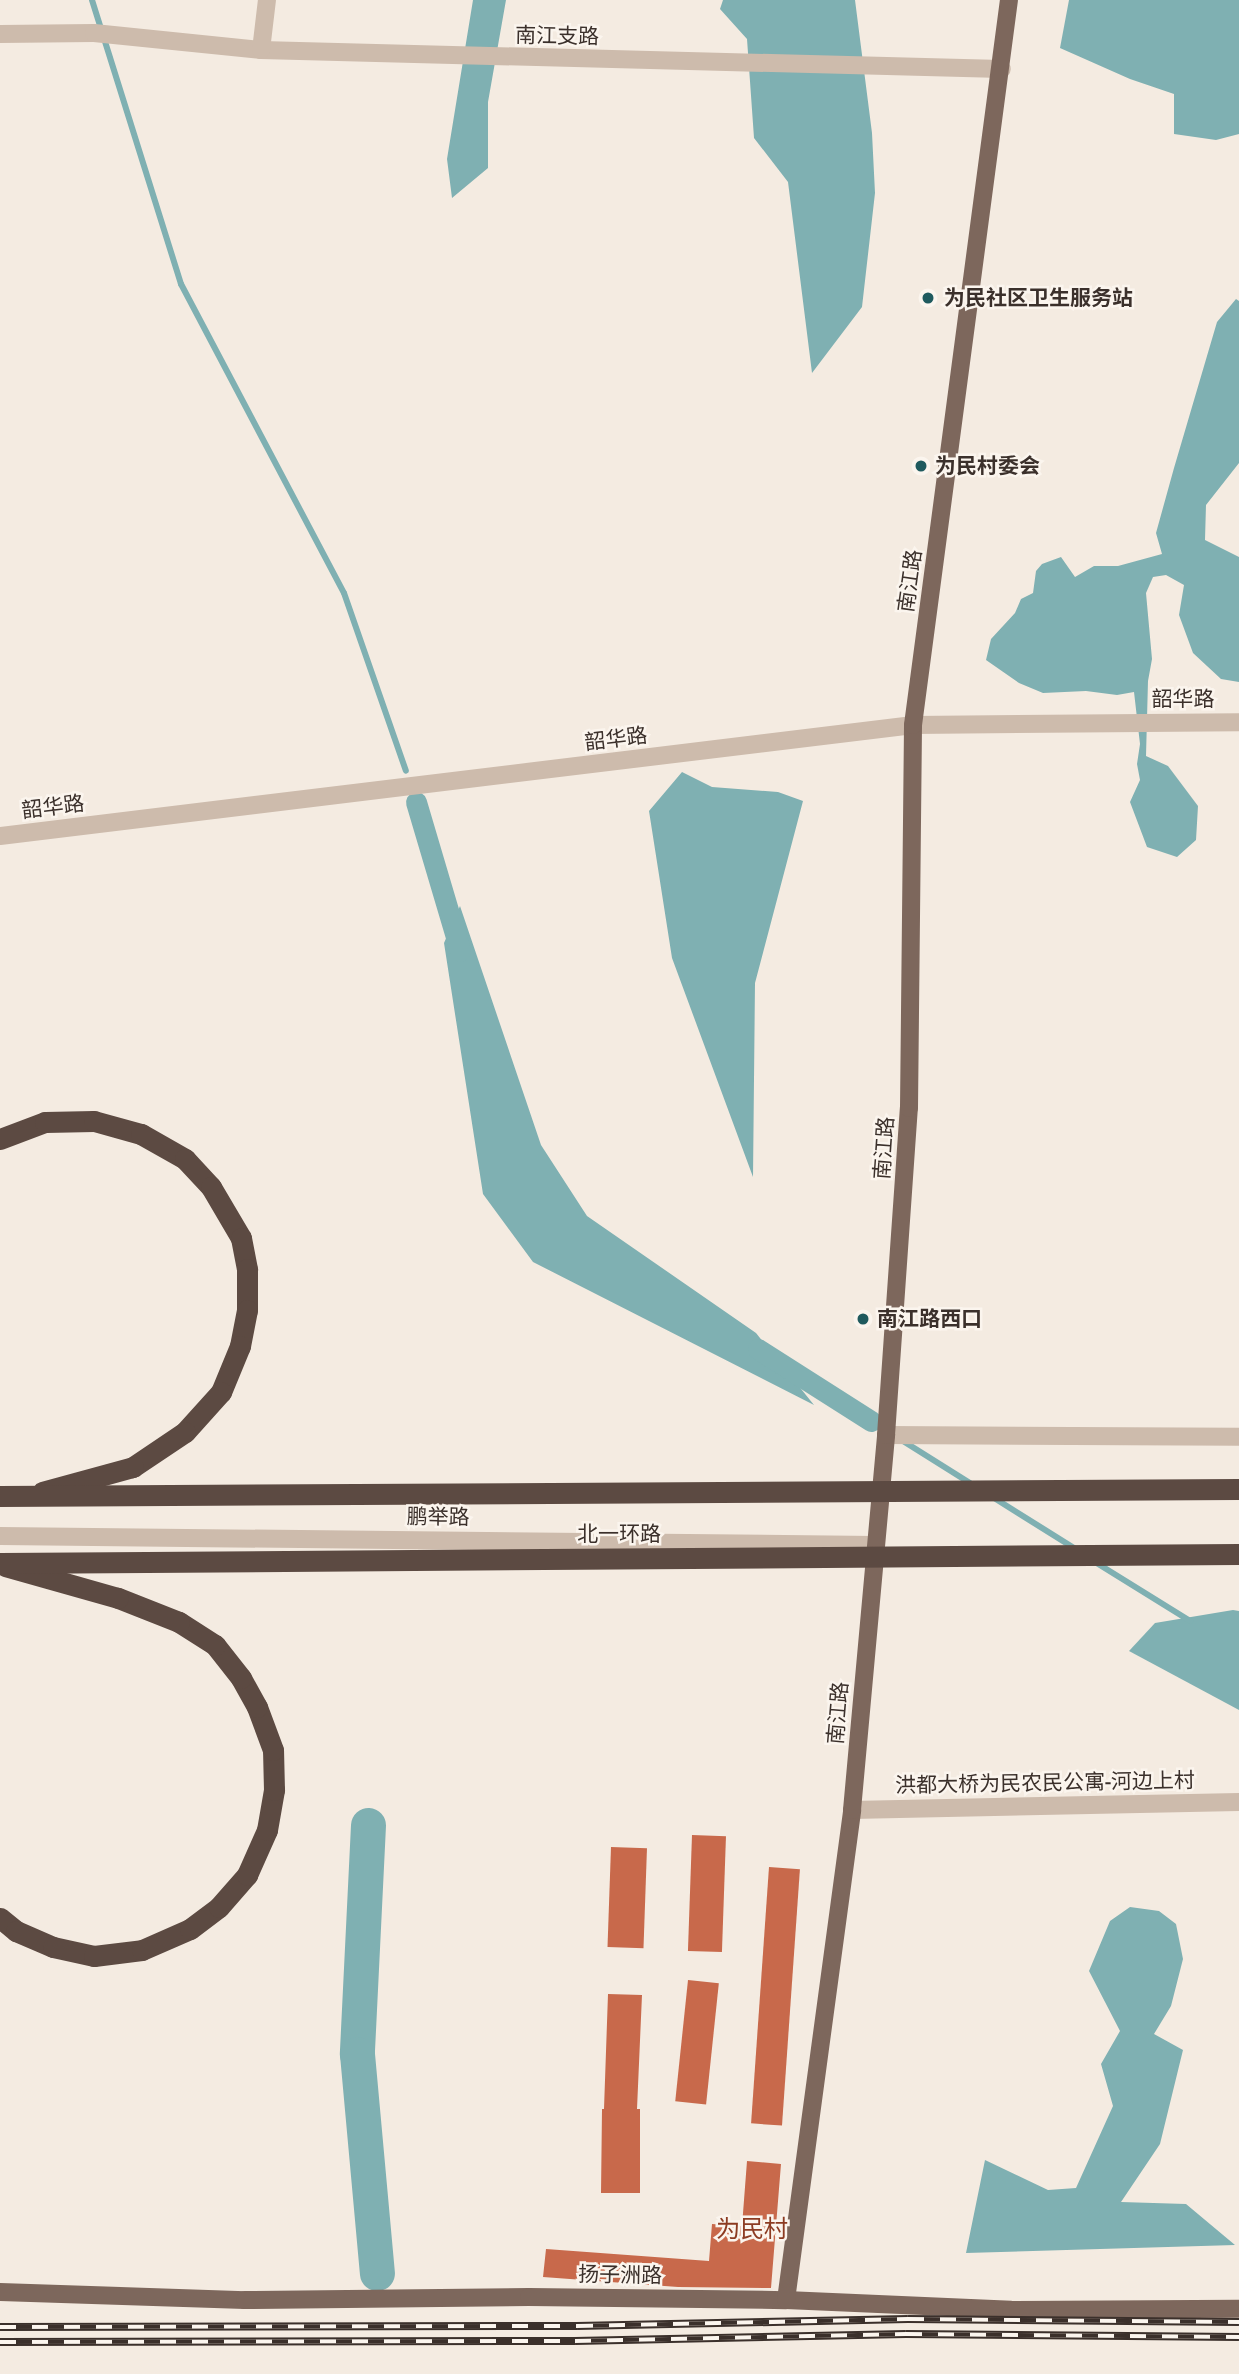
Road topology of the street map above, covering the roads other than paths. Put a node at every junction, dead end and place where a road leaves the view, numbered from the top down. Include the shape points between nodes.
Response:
1 (267, 0) edge
2 (1009, 0) edge
3 (0, 34) edge
4 (261, 50) junction
5 (1002, 69) junction
6 (1239, 722) edge
7 (913, 725) junction
8 (0, 836) edge
9 (0, 1139) edge
10 (886, 1435) junction
11 (1239, 1437) edge
12 (1239, 1489) edge
13 (0, 1496) edge
14 (30, 1496) junction
15 (0, 1536) edge
16 (876, 1545) junction
17 (1239, 1554) edge
18 (0, 1564) edge
19 (1239, 1802) edge
20 (852, 1810) junction
21 (0, 1918) edge
22 (0, 2292) edge
23 (786, 2300) junction
24 (1239, 2309) edge

1 - 4 street
2 - 5 main road, 南江路
3 - 4 street, 南江支路 via 94,33
4 - 5 street, 南江支路
5 - 7 main road, 南江路
6 - 7 street, 韶华路
7 - 8 street, 韶华路
7 - 10 main road, 南江路 via 909,1108
9 - 14 highway, bridge via 45,1122 93,1121 141,1134 185,1159 211,1186 241,1238 247,1269 247,1310 240,1346 221,1392 185,1432 133,1467
10 - 11 street
10 - 16 main road, 南江路
12 - 14 highway, 北一环路, bridge
13 - 14 highway, 北一环路, bridge
15 - 16 street, 鹏举路
16 - 20 main road, 南江路
17 - 18 highway, 北一环路, bridge
18 - 21 highway via 118,1598 179,1622 215,1645 257,1707 273,1750 274,1790 267,1829 247,1875 219,1907 190,1929 142,1950 94,1956 53,1947 16,1931
19 - 20 street, 洪都大桥为民农民公寓-河边上村
20 - 23 main road, 南江路
22 - 23 main road, 扬子洲路 via 245,2300
23 - 24 main road, 扬子洲路 via 1011,2310

